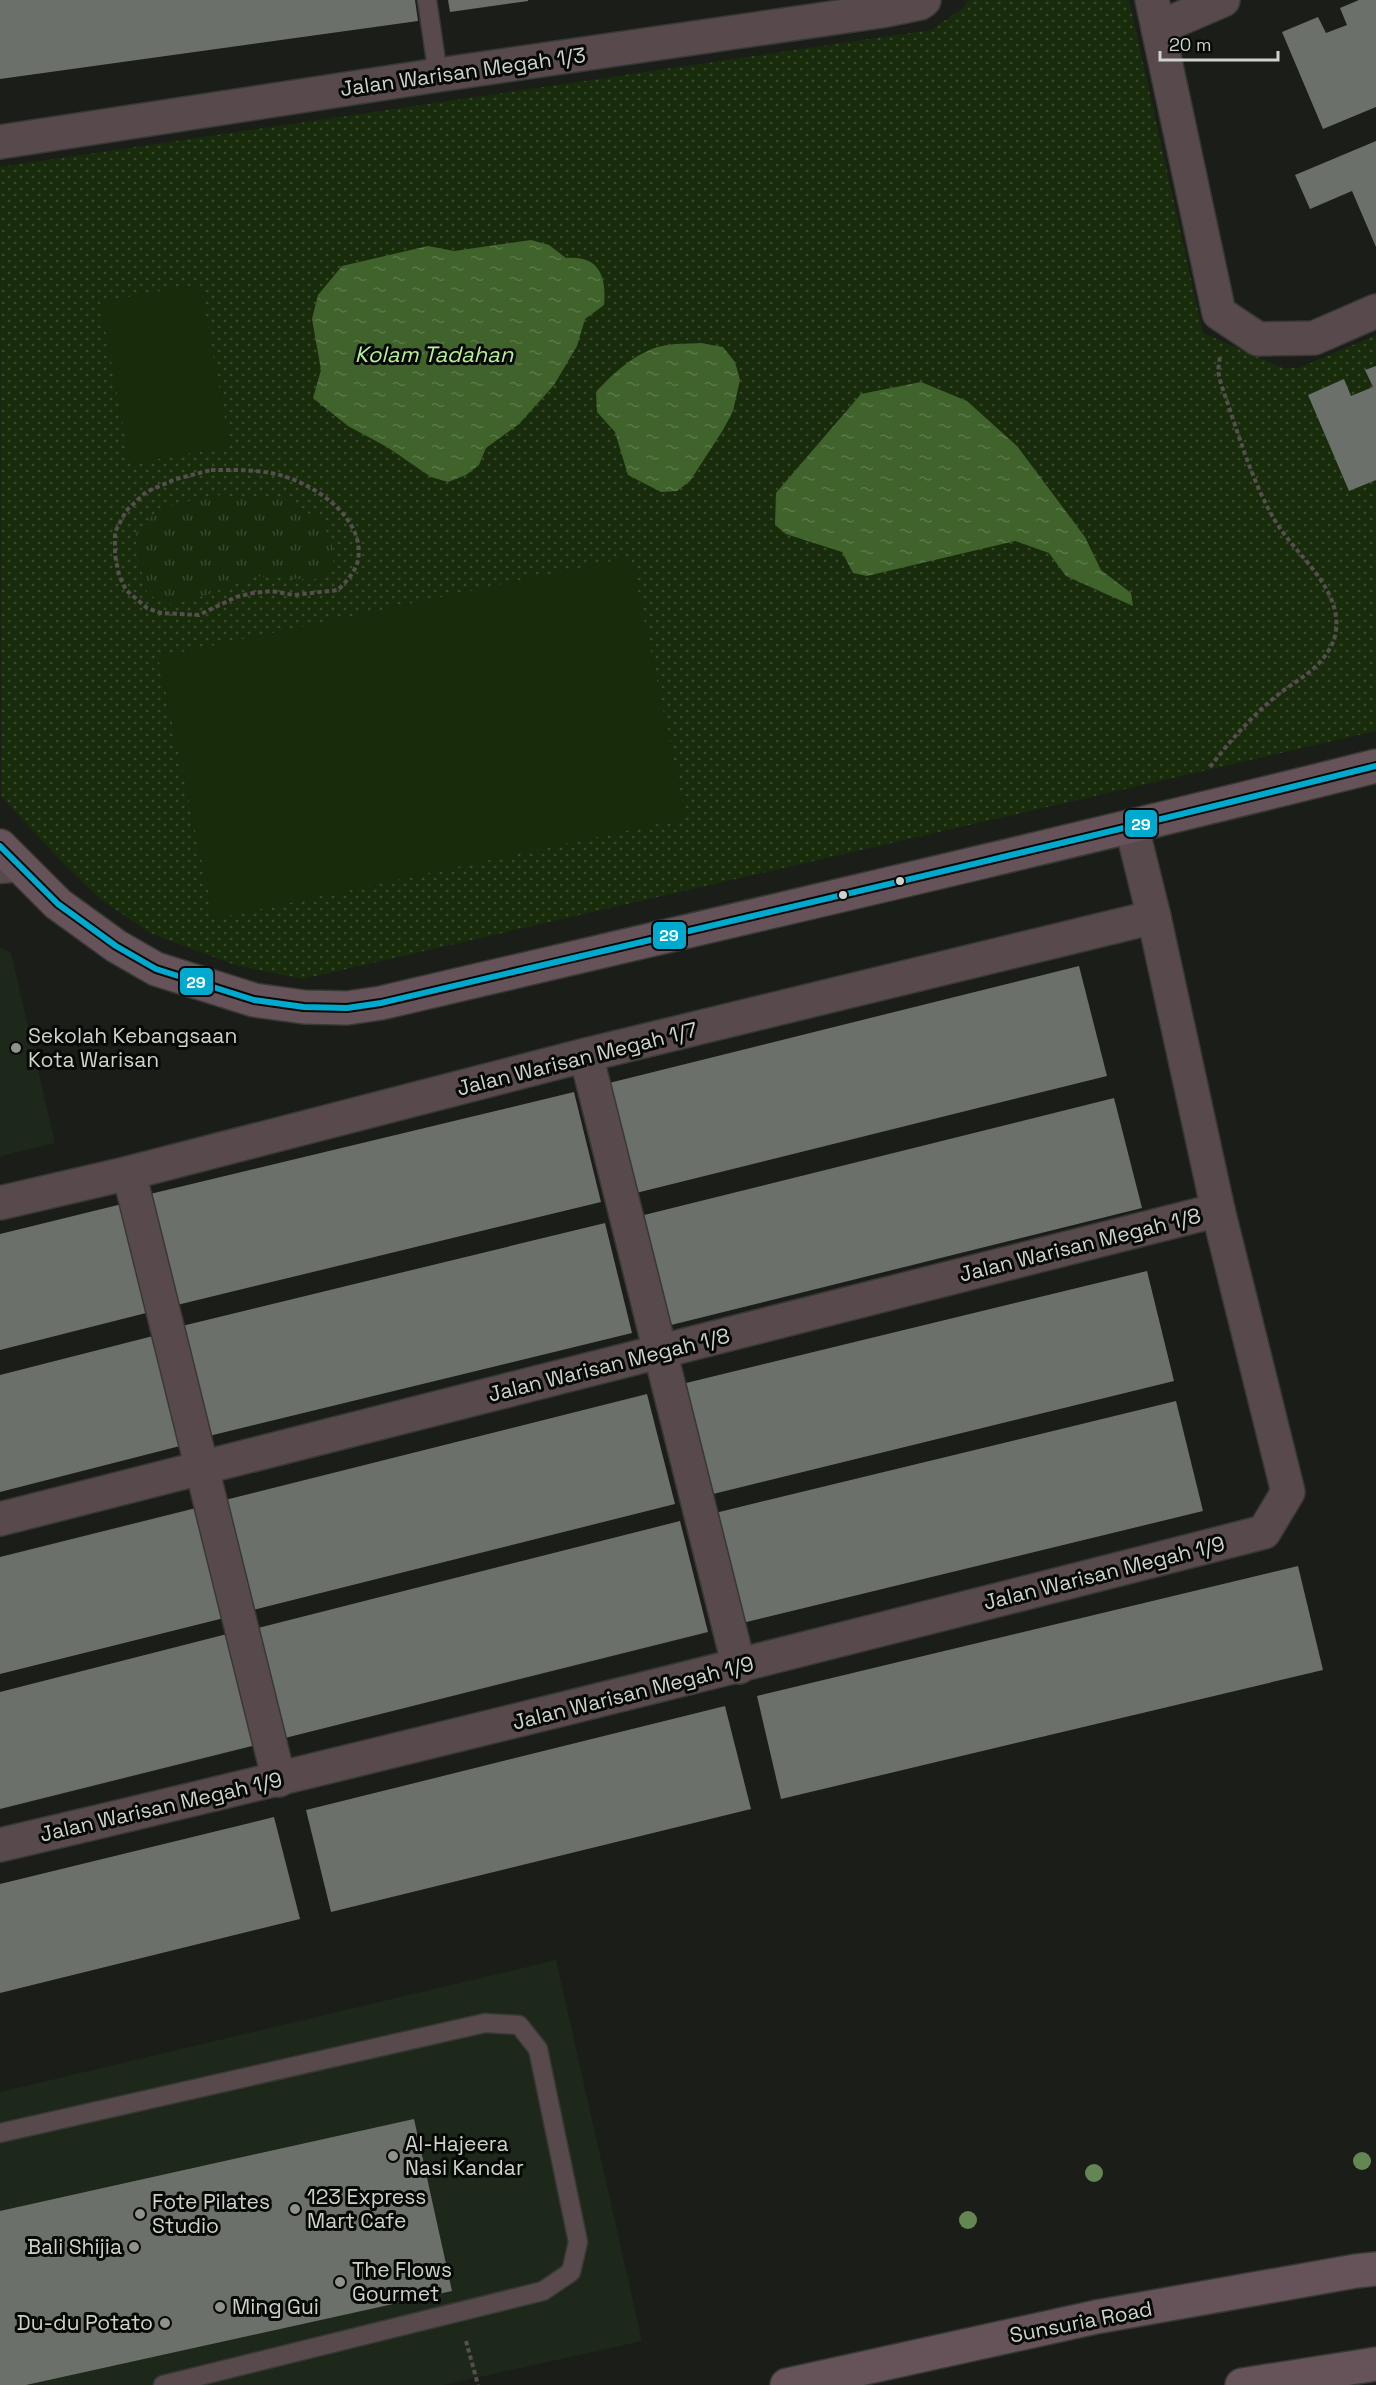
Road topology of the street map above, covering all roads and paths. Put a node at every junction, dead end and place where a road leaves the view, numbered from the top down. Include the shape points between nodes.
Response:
1 (427, 0) edge
2 (924, 0) edge
3 (1223, 0) edge
4 (1155, 14) edge
5 (438, 75) junction
6 (0, 142) edge
7 (1376, 311) edge
8 (1227, 319) junction
9 (126, 590) joint
10 (1376, 766) edge
11 (1206, 772) dead end
12 (1132, 828) junction
13 (0, 846) edge
14 (12, 873) edge
15 (1154, 916) junction
16 (586, 1055) junction
17 (129, 1173) junction
18 (0, 1203) edge
19 (1218, 1210) junction
20 (662, 1351) junction
21 (201, 1468) junction
22 (0, 1519) edge
23 (739, 1667) junction
24 (279, 1780) junction
25 (0, 1845) edge
26 (0, 2133) edge
27 (1376, 2269) edge
28 (459, 2312) junction
29 (1376, 2364) edge
30 (163, 2385) edge
31 (478, 2385) edge
32 (788, 2385) edge
33 (1242, 2385) edge

1 - 5 lane
2 - 5 street, Jalan Warisan Megah 1/3 via 881,11
3 - 4 street
4 - 8 street
5 - 6 street, Jalan Warisan Megah 1/3
7 - 8 street via 1314,338 1257,339
8 - 11 path via 1218,361 1221,384 1264,500 1326,588 1333,602 1336,628 1327,653 1315,667 1251,719
9 - 9 path via 147,608 161,613 199,615 253,592 294,595 338,590 358,561 358,545 338,506 315,489 288,477 248,470 211,470 146,492 126,511 116,532 115,555
10 - 12 street
12 - 14 street via 347,1008 254,1000 156,969 116,946
12 - 15 street
13 - 14 street
15 - 16 street, Jalan Warisan Megah 1/7
15 - 19 street
16 - 17 street, Jalan Warisan Megah 1/7
16 - 20 street
17 - 18 street, Jalan Warisan Megah 1/7
17 - 21 street
19 - 20 street, Jalan Warisan Megah 1/8
19 - 23 street, Jalan Warisan Megah 1/9 via 1288,1492 1264,1532
20 - 21 street, Jalan Warisan Megah 1/8
20 - 23 street
21 - 22 street, Jalan Warisan Megah 1/8
21 - 24 street
23 - 24 street, Jalan Warisan Megah 1/9
24 - 25 street, Jalan Warisan Megah 1/9
26 - 28 lane via 485,2023 519,2025 538,2049 578,2242 571,2272 543,2291
27 - 32 street, Sunsuria Road via 1096,2317
28 - 30 lane
28 - 31 path
29 - 33 street

